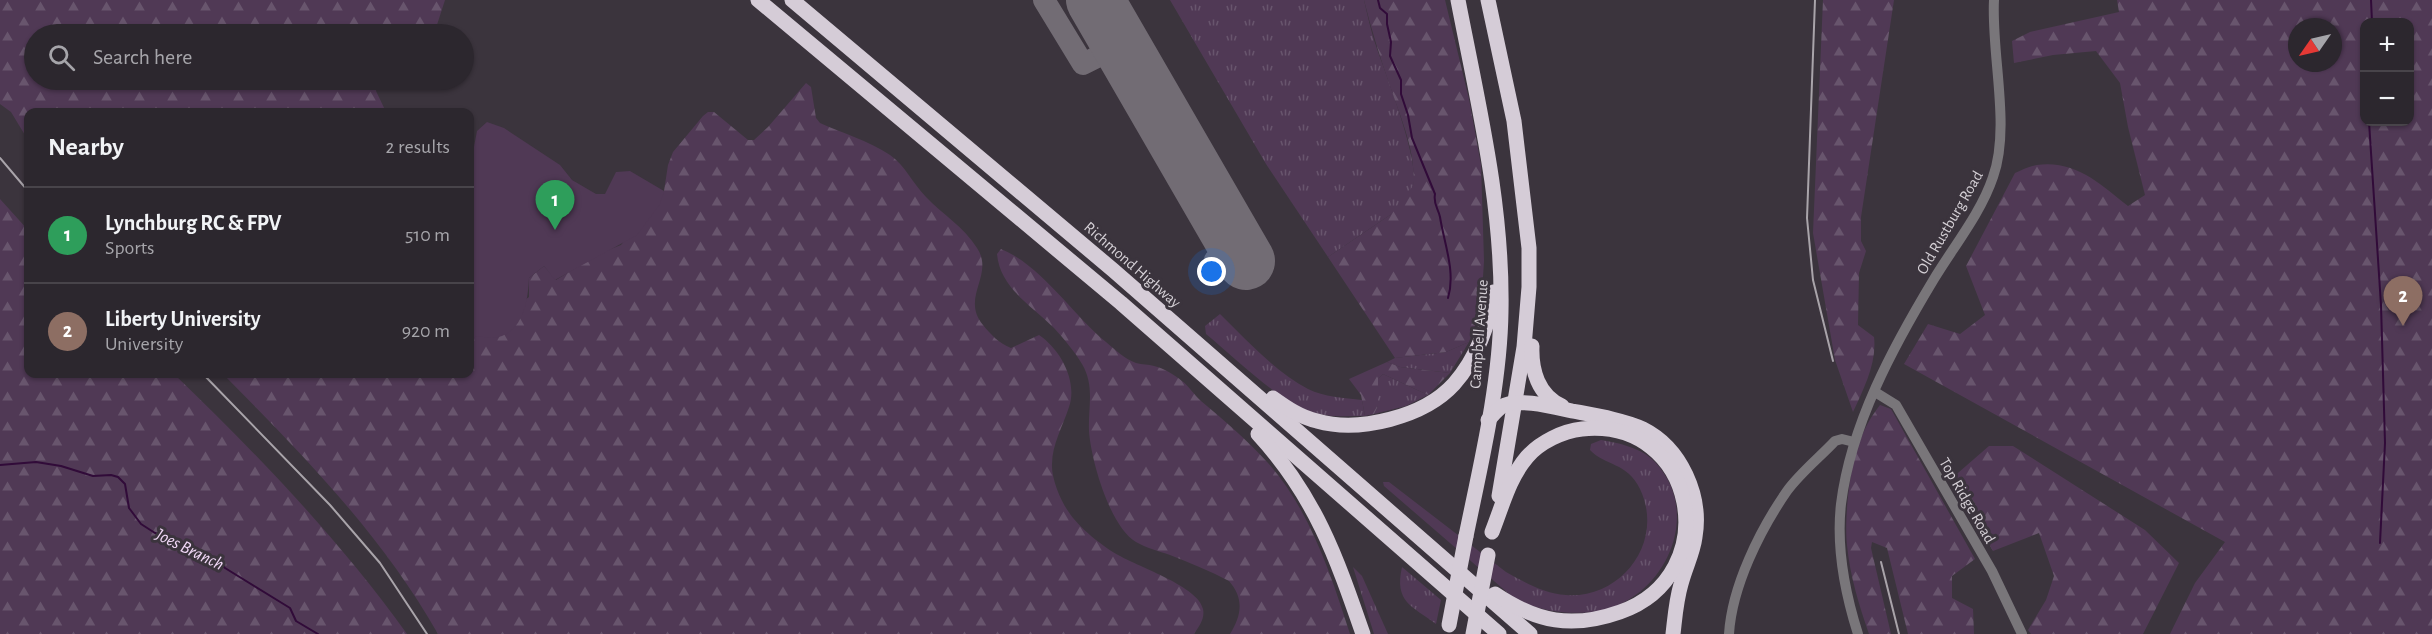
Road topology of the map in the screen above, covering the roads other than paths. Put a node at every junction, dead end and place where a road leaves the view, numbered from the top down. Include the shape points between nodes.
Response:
1 (758, 0) edge
2 (1458, 0) edge
3 (1488, 0) edge
4 (1994, 0) edge
5 (795, 2) edge
6 (1496, 199) junction
7 (1529, 287) junction
8 (1171, 347) junction
9 (1223, 365) junction
10 (1875, 392) junction
11 (1516, 403) junction
12 (1576, 411) junction
13 (1488, 420) junction
14 (1854, 442) junction
15 (1492, 532) junction
16 (1446, 560) junction
17 (1448, 629) edge
18 (1363, 634) edge
19 (1473, 634) edge
20 (1499, 634) edge
21 (1530, 634) edge
22 (1673, 634) edge
23 (1729, 634) edge
24 (1858, 634) edge
25 (2022, 634) edge

1 - 8 highway
2 - 6 highway, Campbell Avenue
3 - 7 highway via 1520,158
4 - 10 street, Old Rustburg Road via 2000,146 1994,176 1913,316
5 - 9 highway, Richmond Highway
6 - 9 highway via 1491,312 1468,364 1453,385 1429,403 1383,421 1337,425 1295,413 1253,381
6 - 13 highway, Campbell Avenue via 1501,314
7 - 11 highway
7 - 12 highway via 1533,374 1553,402
8 - 18 highway via 1278,455 1305,495 1322,525
8 - 20 highway
9 - 16 highway, Richmond Highway
10 - 14 street, Old Rustburg Road
10 - 25 street, Top Ridge Road via 1896,405 1992,571
11 - 12 highway
11 - 13 highway via 1502,407
11 - 15 highway
12 - 22 highway via 1644,430 1682,466 1698,518 1678,594
13 - 17 highway, Campbell Avenue, bridge
14 - 23 street via 1835,441 1788,489 1751,553 1738,589
14 - 24 street, Old Rustburg Road via 1841,506 1840,533 1847,594
15 - 16 highway via 1511,482 1527,457 1551,439 1573,430 1598,427 1627,432 1645,443 1664,459 1679,481 1686,505 1682,551 1670,575 1649,596 1600,619 1574,623 1523,611
15 - 19 highway, bridge
16 - 21 highway

